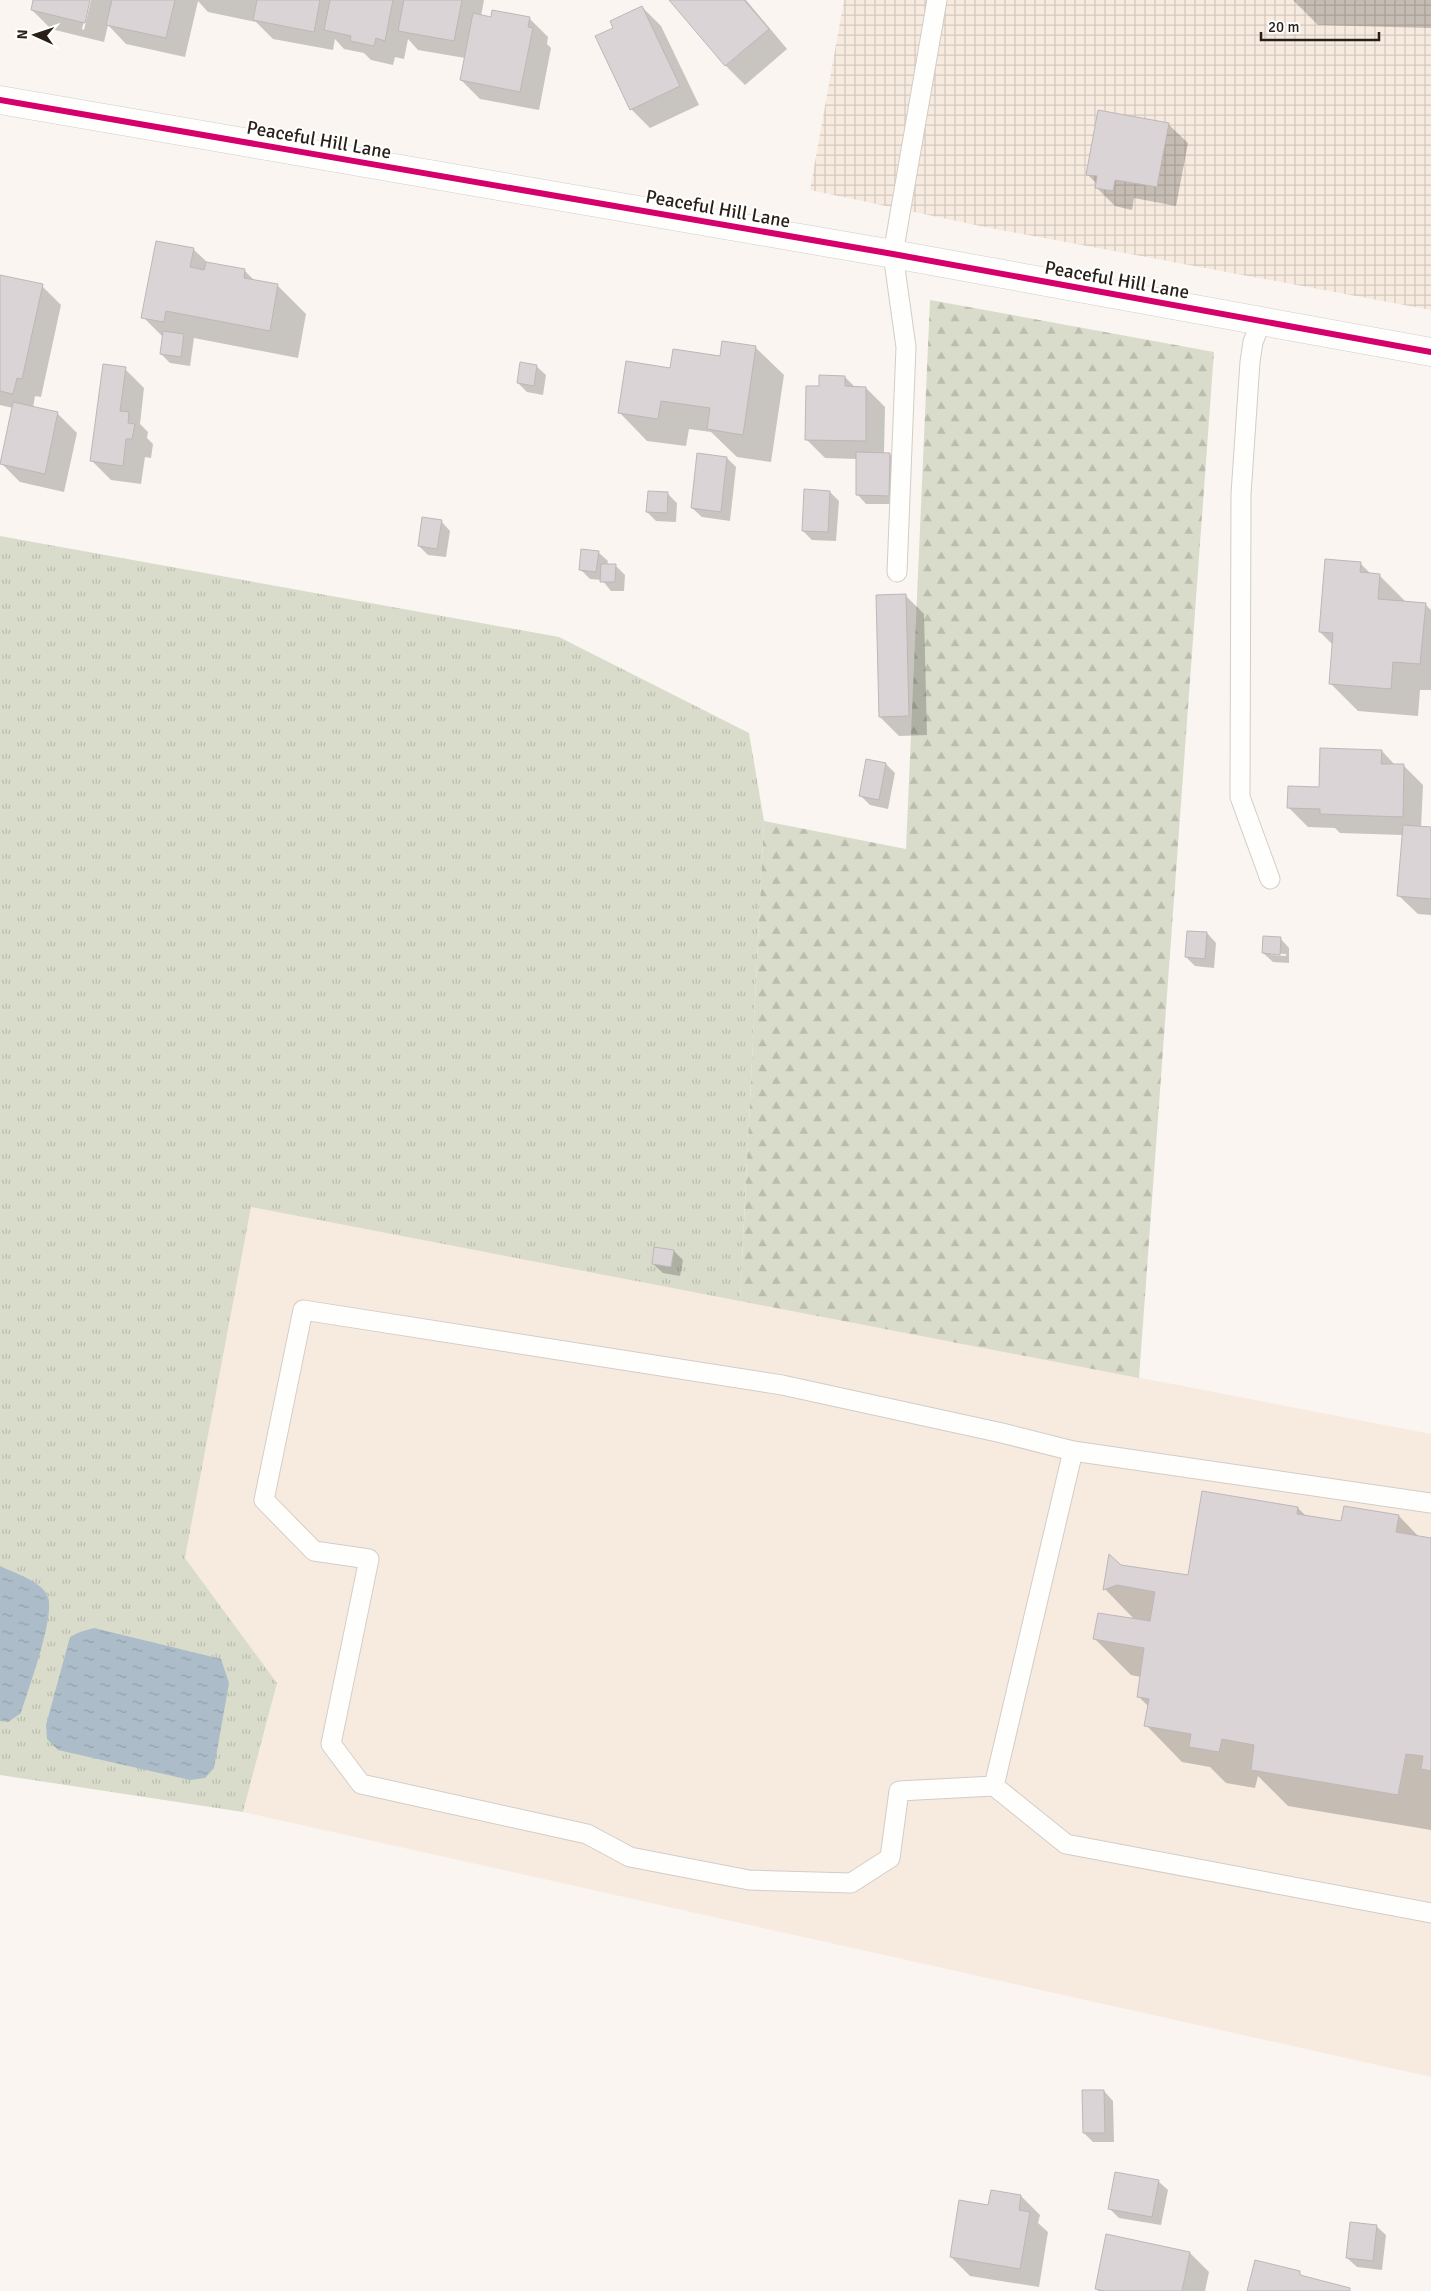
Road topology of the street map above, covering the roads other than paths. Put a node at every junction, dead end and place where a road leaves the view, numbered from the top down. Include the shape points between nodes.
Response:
1 (937, 0) edge
2 (0, 100) edge
3 (894, 254) junction
4 (1261, 322) junction
5 (1431, 352) edge
6 (897, 572) dead end
7 (1270, 880) dead end
8 (1073, 1451) junction
9 (1431, 1503) edge
10 (994, 1786) junction
11 (1431, 1913) edge

1 - 3 lane
2 - 3 street, Peaceful Hill Lane
3 - 4 street, Peaceful Hill Lane
3 - 6 lane via 906,347
4 - 5 street, Peaceful Hill Lane
4 - 7 lane via 1250,362 1241,494 1240,797
8 - 9 lane
8 - 10 lane
8 - 10 lane via 782,1385 303,1310 264,1500 314,1551 369,1558 331,1744 360,1784 587,1834 630,1857 749,1880 851,1883 890,1858 900,1791
10 - 11 lane via 1066,1844

